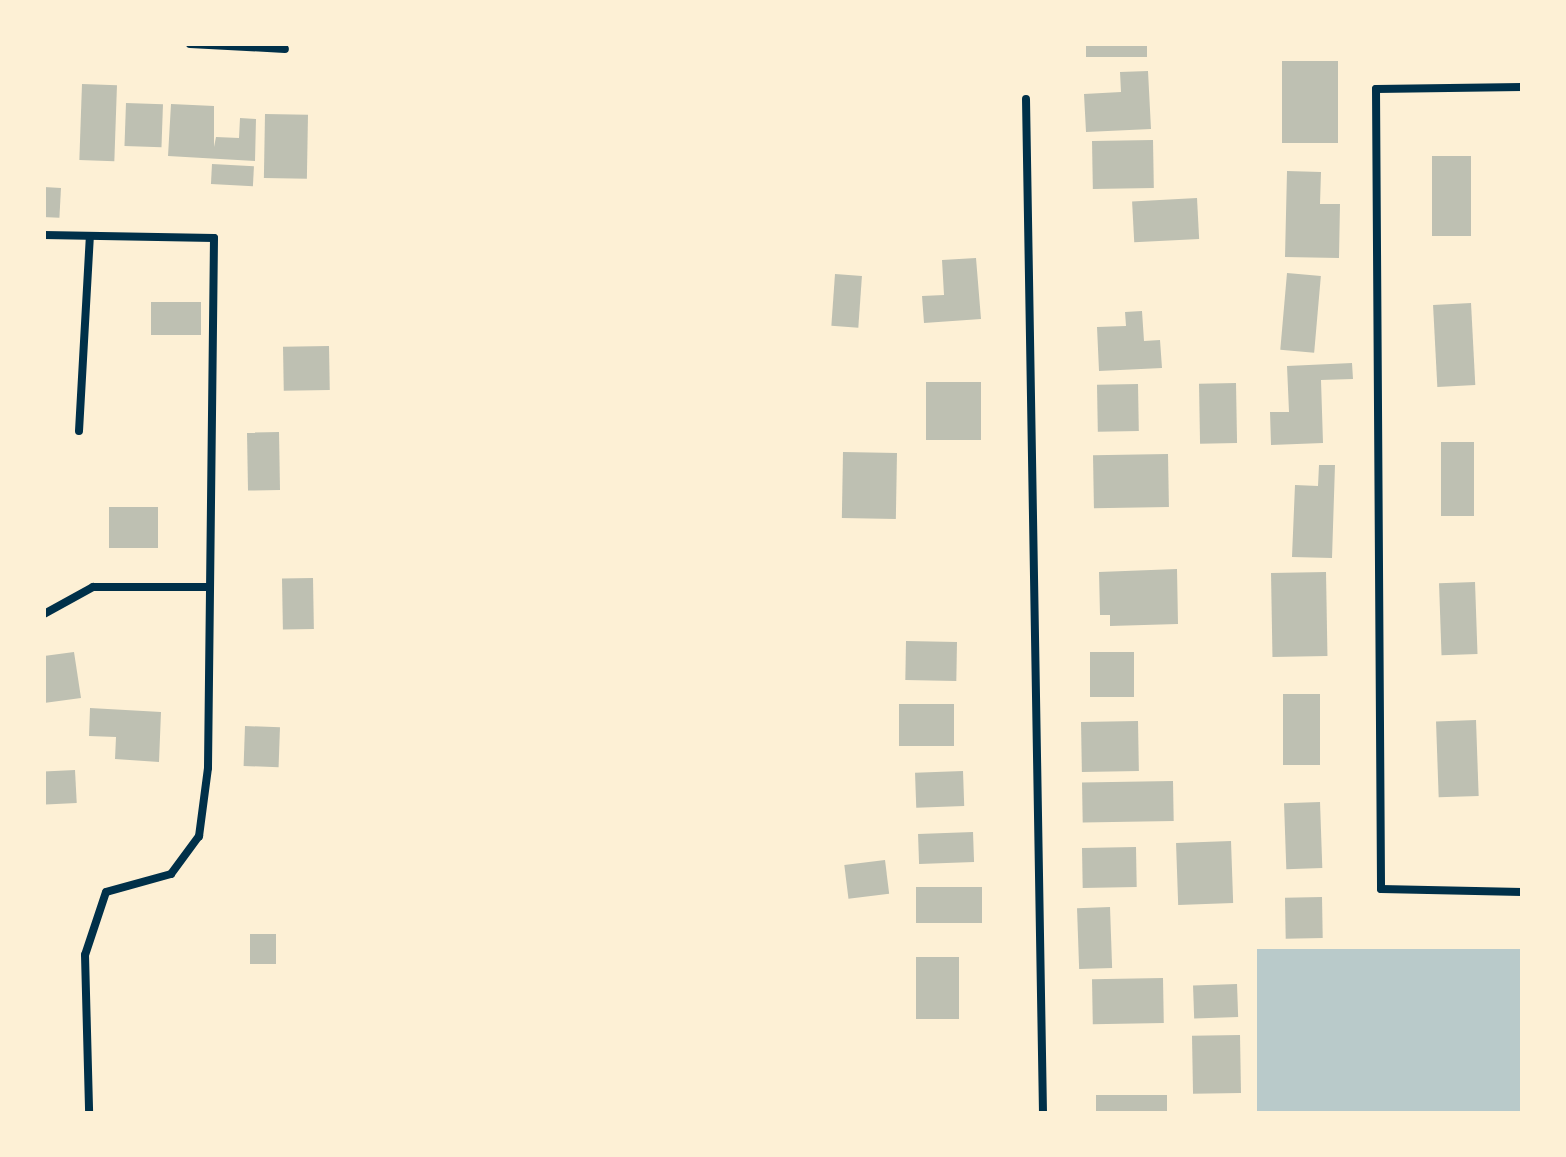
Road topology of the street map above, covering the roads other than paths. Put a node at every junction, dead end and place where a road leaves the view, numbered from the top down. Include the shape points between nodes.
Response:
1 (190, 44) edge
2 (285, 49) dead end
3 (1522, 87) edge
4 (1026, 99) dead end
5 (44, 235) edge
6 (90, 236) junction
7 (79, 431) dead end
8 (208, 587) junction
9 (44, 614) edge
10 (1522, 892) edge
11 (89, 1113) edge
12 (1043, 1113) edge

1 - 2 street
3 - 10 street via 1376,89 1381,889
4 - 12 street
5 - 6 street
6 - 7 street
6 - 8 street via 214,238
8 - 9 street via 93,587
8 - 11 street via 208,768 199,836 171,874 106,892 85,955

